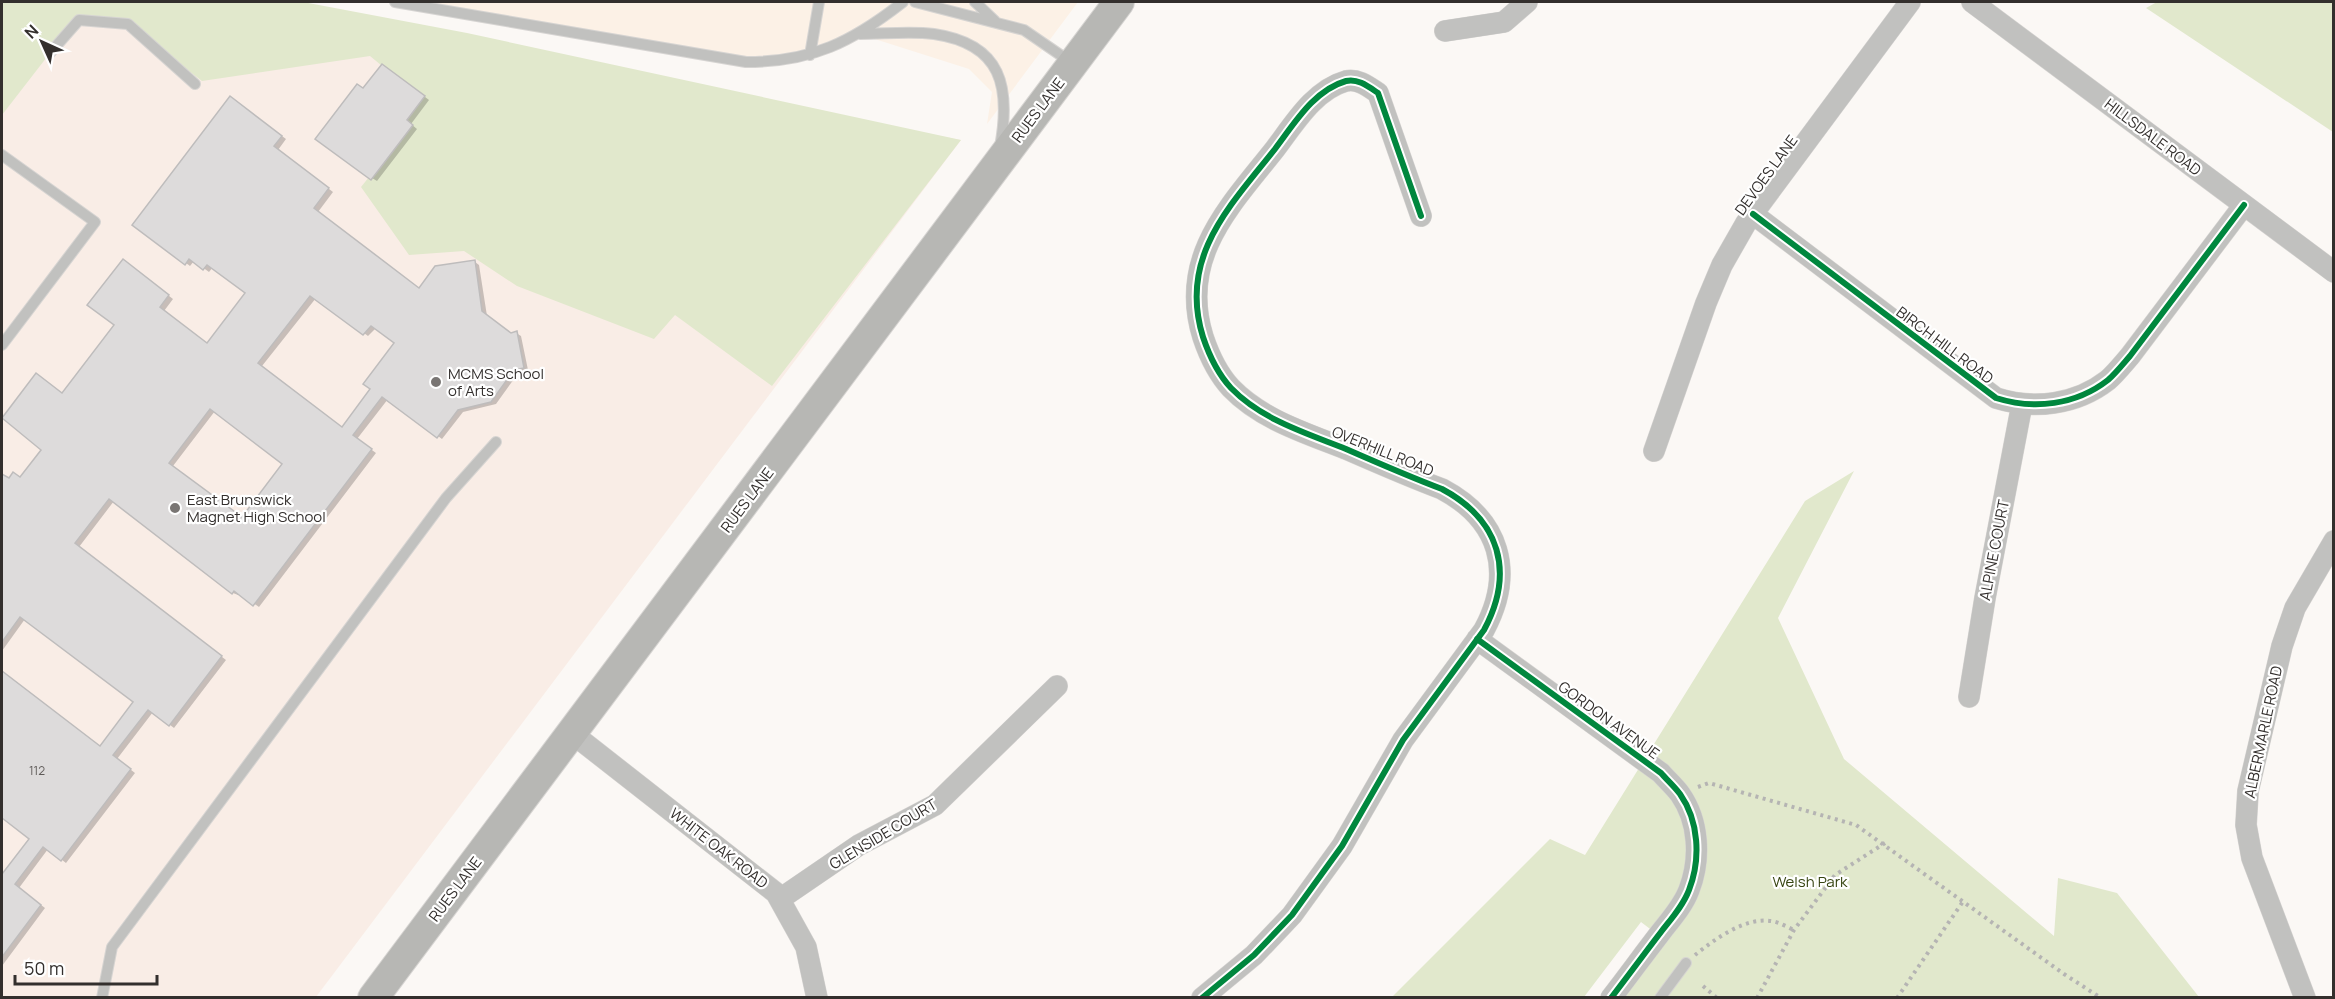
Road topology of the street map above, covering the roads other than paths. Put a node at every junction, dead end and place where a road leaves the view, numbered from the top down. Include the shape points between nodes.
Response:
1 (395, 2) edge
2 (819, 2) edge
3 (903, 2) edge
4 (915, 2) edge
5 (975, 2) edge
6 (1119, 2) edge
7 (1527, 2) edge
8 (1910, 2) edge
9 (1972, 2) edge
10 (997, 24) junction
11 (1445, 31) dead end
12 (859, 34) junction
13 (50, 53) dead end
14 (810, 55) junction
15 (1072, 64) junction
16 (195, 84) dead end
17 (2, 155) edge
18 (996, 166) junction
19 (2244, 205) junction
20 (1753, 214) junction
21 (1421, 216) dead end
22 (2334, 272) edge
23 (2, 345) edge
24 (2022, 404) junction
25 (496, 442) dead end
26 (1654, 451) dead end
27 (2334, 541) edge
28 (1477, 639) junction
29 (1057, 686) dead end
30 (1969, 697) dead end
31 (573, 734) junction
32 (780, 899) junction
33 (1686, 963) road end
34 (102, 998) edge
35 (373, 998) edge
36 (817, 998) edge
37 (1202, 998) edge
38 (1611, 998) edge
39 (1660, 998) edge
40 (2305, 998) edge

1 - 14 lane via 746,62
2 - 14 lane
3 - 12 lane
4 - 10 lane
5 - 10 lane
6 - 15 main road, RUES LANE
7 - 11 street via 1504,22
8 - 20 street, DEVOES LANE
9 - 19 street, HILLSDALE ROAD
10 - 15 lane via 1024,30
12 - 14 lane
12 - 18 lane via 933,34 982,52 999,73 1004,97
13 - 16 lane via 79,20 128,24
15 - 18 main road, RUES LANE
17 - 23 lane via 95,222
18 - 31 main road, RUES LANE
19 - 22 street, HILLSDALE ROAD
19 - 24 street, BIRCH HILL ROAD via 2110,378 2079,397 2056,404
20 - 24 street, BIRCH HILL ROAD via 1996,398
20 - 26 street, DEVOES LANE via 1722,265 1706,303
21 - 28 street, OVERHILL ROAD via 1378,93 1362,82 1349,80 1331,86 1311,104 1224,214 1209,239 1199,266 1199,323 1221,376 1251,407 1443,489 1475,511 1495,545 1500,574 1493,613
24 - 30 street, ALPINE COURT
25 - 34 lane via 446,498 112,947
27 - 40 street, ALBERMARLE ROAD via 2295,608 2282,646 2248,791 2246,825 2252,858
28 - 37 street, OVERHILL ROAD via 1403,740 1342,846 1299,906 1254,955
28 - 38 street, GORDON AVENUE via 1661,773 1688,808 1697,850 1689,892
29 - 32 street, GLENSIDE COURT via 935,805 859,845
31 - 32 street, WHITE OAK ROAD
31 - 35 main road, RUES LANE
32 - 36 street, WHITE OAK ROAD via 806,947
33 - 39 lane

